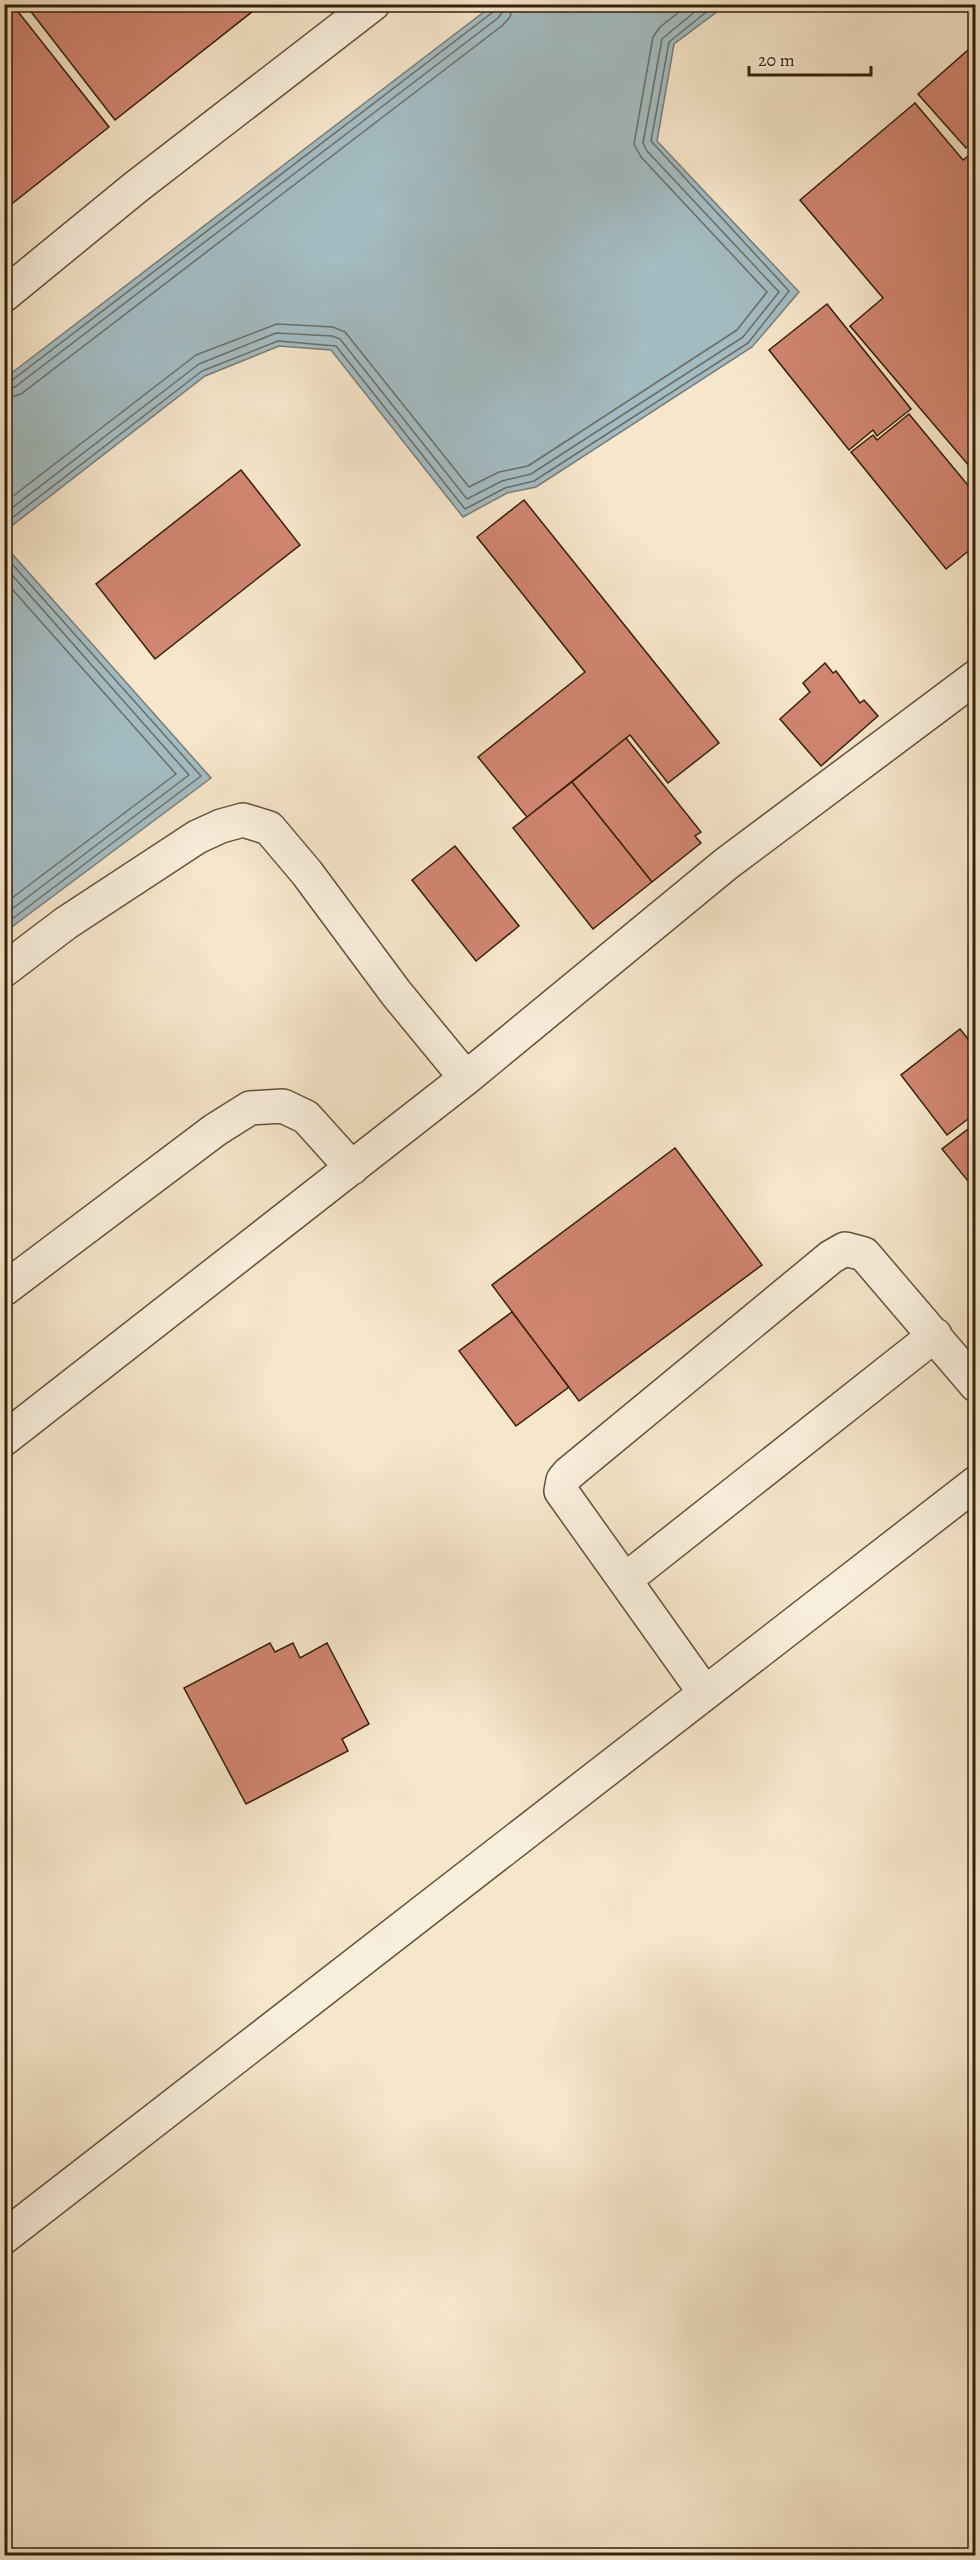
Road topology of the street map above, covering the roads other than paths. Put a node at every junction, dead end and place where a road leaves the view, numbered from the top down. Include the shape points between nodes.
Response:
1 (373, 4) edge
2 (4, 294) edge
3 (975, 677) edge
4 (4, 970) edge
5 (466, 1078) junction
6 (352, 1168) junction
7 (4, 1289) edge
8 (934, 1335) junction
9 (975, 1385) edge
10 (4, 1439) edge
11 (975, 1483) edge
12 (625, 1580) junction
13 (705, 1693) junction
14 (4, 2237) edge

1 - 2 lane
3 - 5 lane via 726,864
4 - 5 lane via 66,923 197,837 243,820 269,828
5 - 6 lane
6 - 7 lane via 306,1117 283,1106 250,1108
6 - 10 lane
8 - 9 lane
8 - 12 lane
8 - 12 lane via 864,1254 844,1250 831,1257 563,1480 561,1491
11 - 13 lane
12 - 13 lane
13 - 14 lane

